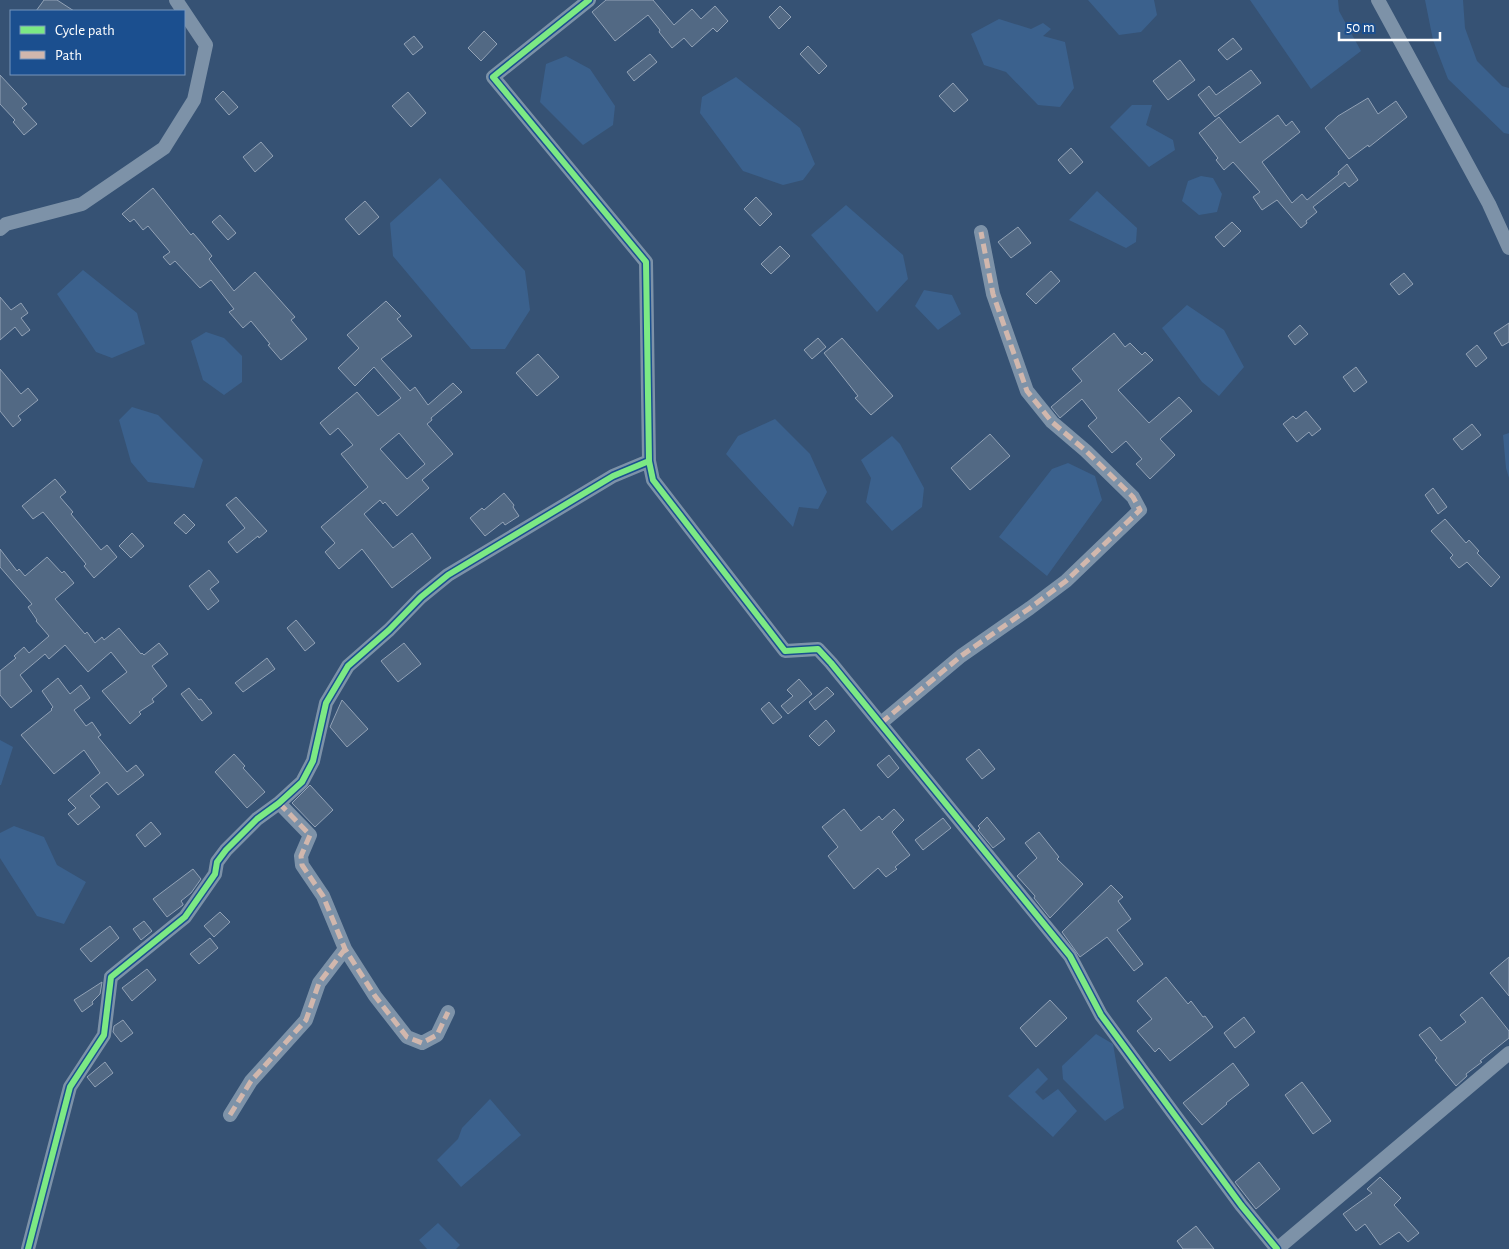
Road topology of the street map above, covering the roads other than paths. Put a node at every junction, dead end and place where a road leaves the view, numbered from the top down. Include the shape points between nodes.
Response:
1 (589, 0) edge
2 (1378, 0) edge
3 (185, 14) edge
4 (0, 229) edge
5 (981, 232) dead end
6 (1509, 248) edge
7 (650, 461) junction
8 (881, 723) junction
9 (279, 804) junction
10 (345, 949) junction
11 (448, 1012) dead end
12 (1509, 1053) edge
13 (230, 1115) dead end
14 (28, 1249) edge
15 (1277, 1249) edge

1 - 7 street via 493,77 646,262
2 - 6 street via 1489,204
3 - 4 street via 206,45 194,100 164,148 82,204 6,224
5 - 8 street via 993,294 1027,391 1052,422 1133,497 1140,510 1066,581 961,656
7 - 8 street via 653,480 785,651 818,649
7 - 9 street via 612,476 448,576 420,597 348,666 326,703 313,761 302,782
8 - 15 street via 1070,956 1101,1015
9 - 10 street via 310,835 301,856 302,864 323,896
9 - 14 street via 226,850 217,862 215,874 185,917 111,977 104,1034 70,1087
10 - 11 street via 375,996 407,1037 422,1043 437,1035
10 - 13 street via 319,983 306,1020 251,1081
12 - 15 street

